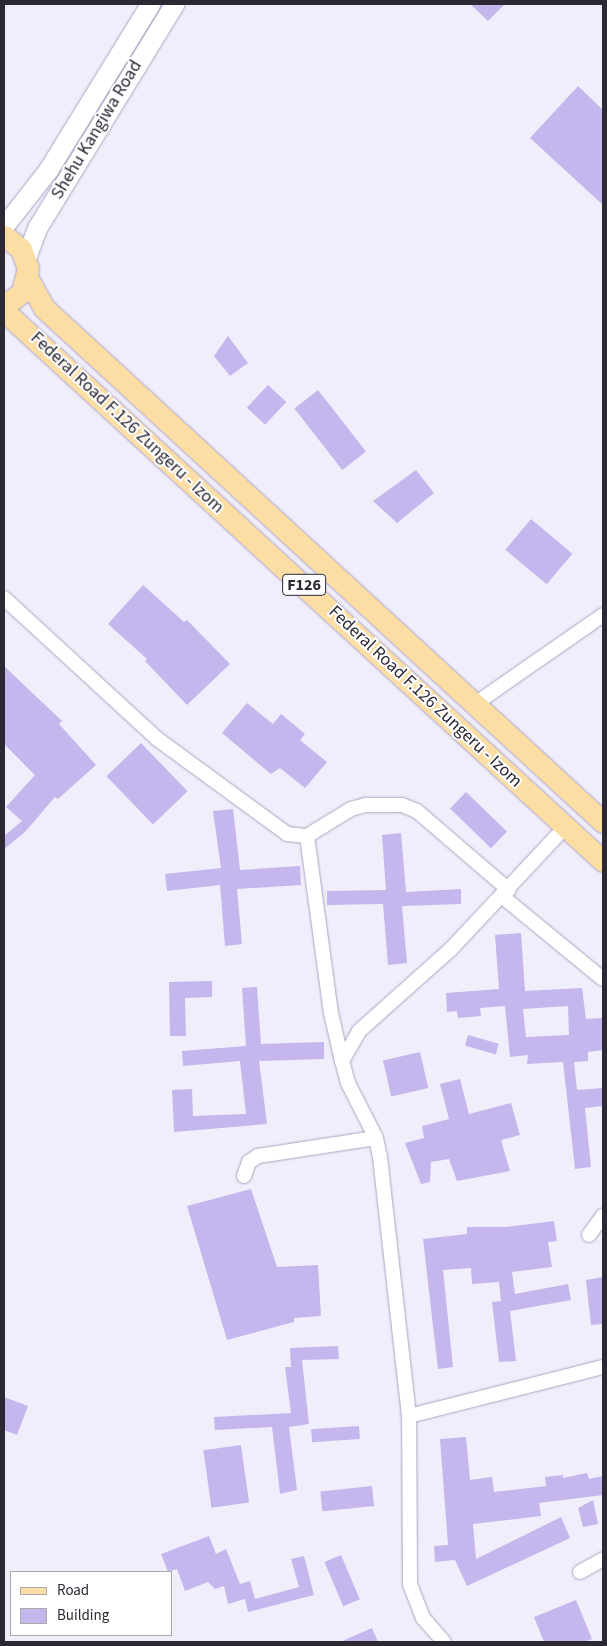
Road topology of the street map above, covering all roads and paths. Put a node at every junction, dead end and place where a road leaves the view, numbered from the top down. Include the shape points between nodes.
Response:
1 (174, 4) edge
2 (147, 5) edge
3 (4, 226) edge
4 (4, 236) edge
5 (27, 268) junction
6 (4, 306) edge
7 (4, 311) edge
8 (317, 559) junction
9 (299, 581) junction
10 (4, 598) edge
11 (603, 615) edge
12 (475, 704) junction
13 (603, 822) edge
14 (566, 826) junction
15 (307, 836) junction
16 (603, 861) edge
17 (506, 893) junction
18 (603, 979) edge
19 (342, 1061) junction
20 (376, 1138) junction
21 (244, 1176) dead end
22 (603, 1216) edge
23 (589, 1236) dead end
24 (603, 1366) edge
25 (409, 1416) junction
26 (603, 1559) edge
27 (580, 1572) dead end
28 (444, 1642) edge

1 - 5 main road, Shehu Kangiwa Road via 37,228
2 - 3 main road, Shehu Kangiwa Road via 48,170
4 - 5 main road, F126 via 14,242
5 - 6 main road via 22,292
5 - 8 main road, Federal Road F.126 Zungeru - Izom / F126 via 44,308
7 - 9 main road, Federal Road F.126 Zungeru - Izom / F126
8 - 9 main road
8 - 12 main road, Federal Road F.126 Zungeru - Izom / F126
9 - 14 main road, Federal Road F.126 Zungeru - Izom / F126
10 - 15 street via 156,738 287,834
11 - 12 street
12 - 13 main road, Federal Road F.126 Zungeru - Izom / F126
14 - 16 main road, Federal Road F.126 Zungeru - Izom / F126
14 - 17 street
15 - 17 street via 351,809 382,803 402,805 417,811
15 - 19 street via 332,1013
17 - 18 street
17 - 19 street via 359,1031
19 - 20 street via 348,1083
20 - 21 street via 258,1156 250,1162
20 - 25 street
22 - 23 street
24 - 25 street
25 - 28 street via 410,1584 423,1618
26 - 27 street

